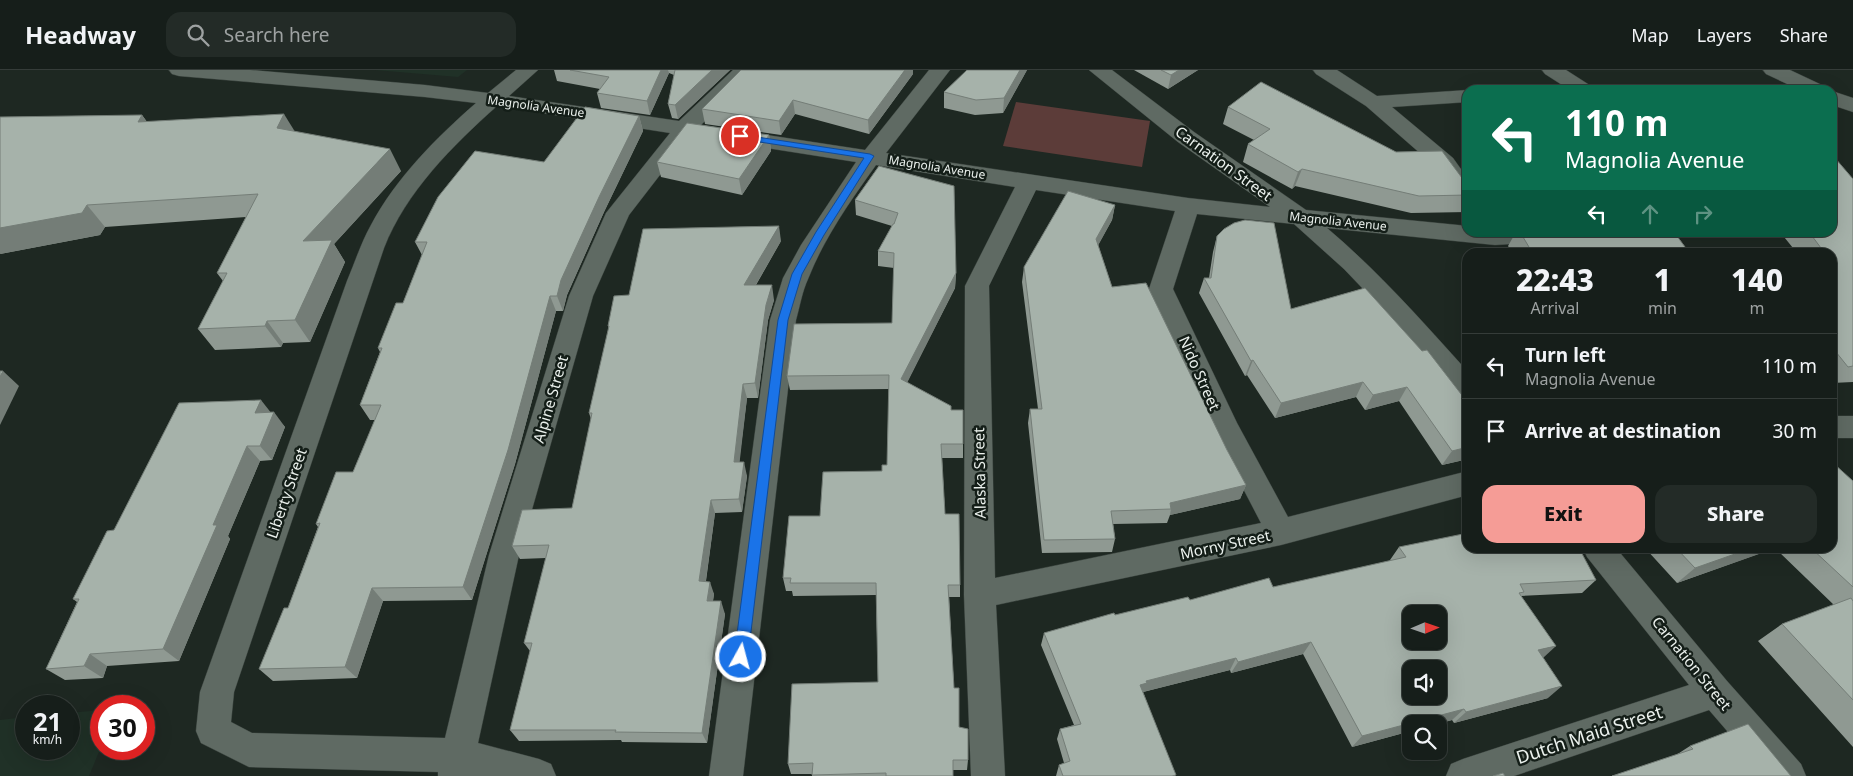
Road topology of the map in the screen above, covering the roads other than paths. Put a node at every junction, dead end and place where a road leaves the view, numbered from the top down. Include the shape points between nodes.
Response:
1 (178, 70) edge
2 (528, 70) edge
3 (745, 70) edge
4 (940, 70) edge
5 (1099, 70) edge
6 (1323, 70) edge
7 (1552, 70) edge
8 (1773, 70) edge
9 (1576, 85) edge
10 (1806, 85) edge
11 (1462, 96) edge
12 (1837, 99) edge
13 (490, 100) junction
14 (1373, 102) junction
15 (1853, 106) edge
16 (685, 128) junction
17 (870, 156) junction
18 (1029, 182) junction
19 (1462, 188) edge
20 (1188, 206) junction
21 (1300, 217) junction
22 (1462, 232) edge
23 (1462, 384) edge
24 (1837, 427) edge
25 (1853, 427) edge
26 (1462, 485) edge
27 (1282, 532) junction
28 (1602, 553) edge
29 (980, 595) junction
30 (1715, 692) junction
31 (456, 766) edge
32 (539, 776) edge
33 (726, 776) edge
34 (988, 776) edge
35 (1462, 776) edge
36 (1789, 776) edge

1 - 13 street, Magnolia Avenue
2 - 13 street, Liberty Street
3 - 16 street, Alpine Street
4 - 17 street
5 - 21 street, Carnation Street
6 - 14 street
7 - 9 street
8 - 10 street
11 - 14 street
12 - 15 street
13 - 16 street, Magnolia Avenue
13 - 31 street, Liberty Street via 428,161 386,219 360,281 221,683 213,731 249,750
14 - 19 street via 1445,163
16 - 17 street, Magnolia Avenue
16 - 31 street, Alpine Street via 618,213 581,296 504,555
17 - 18 street, Magnolia Avenue
17 - 33 street via 797,274 783,320
18 - 20 street, Magnolia Avenue
18 - 29 street, Alaska Street via 977,286
20 - 21 street, Magnolia Avenue
20 - 27 street, Nido Street via 1161,289 1224,425
21 - 22 street, Magnolia Avenue
21 - 23 street, Carnation Street via 1353,263
24 - 25 street
26 - 27 street, Morny Street
27 - 29 street, Morny Street
28 - 30 street, Carnation Street
29 - 34 street, Alaska Street
30 - 35 street, Dutch Maid Street
30 - 36 street, Carnation Street
31 - 32 street

